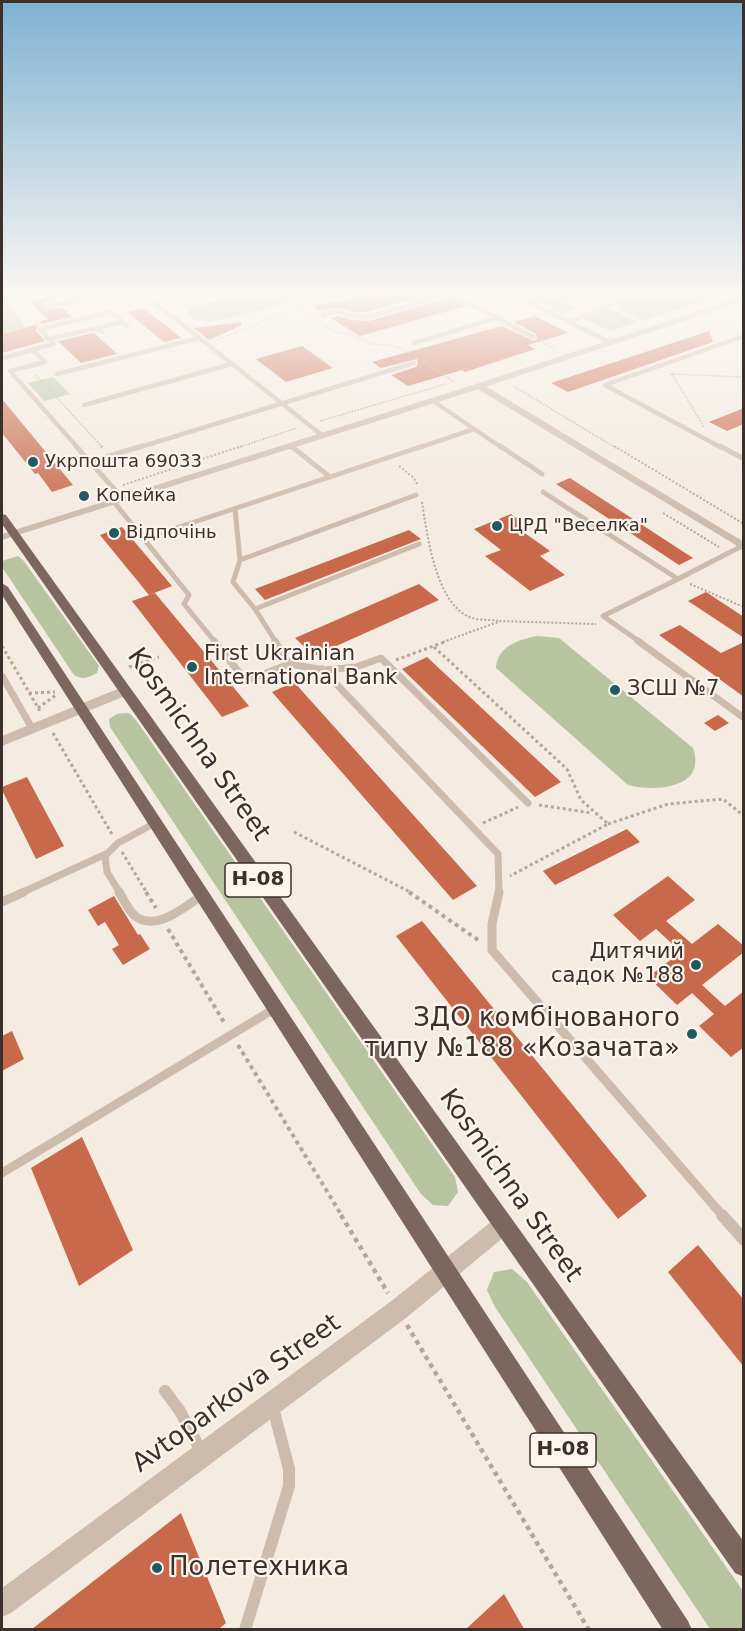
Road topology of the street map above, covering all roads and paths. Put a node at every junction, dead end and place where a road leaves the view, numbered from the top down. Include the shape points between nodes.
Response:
1 (10, 371) edge
2 (34, 371) edge
3 (72, 371) edge
4 (206, 371) edge
5 (241, 371) edge
6 (387, 371) edge
7 (437, 371) edge
8 (523, 371) edge
9 (645, 371) edge
10 (640, 373) junction
11 (672, 374) junction
12 (57, 375) joint
13 (744, 377) edge
14 (40, 379) junction
15 (21, 384) junction
16 (479, 386) junction
17 (515, 387) dead end
18 (433, 401) junction
19 (282, 403) junction
20 (84, 405) joint
21 (68, 410) junction
22 (48, 415) junction
23 (309, 424) junction
24 (474, 429) junction
25 (323, 436) junction
26 (713, 442) junction
27 (291, 446) junction
28 (744, 448) edge
29 (733, 453) junction
30 (110, 456) junction
31 (388, 458) junction
32 (744, 459) edge
33 (90, 462) junction
34 (542, 474) dead end
35 (330, 477) junction
36 (418, 486) dead end
37 (114, 488) junction
38 (543, 492) dead end
39 (418, 495) joint
40 (119, 500) junction
41 (235, 509) junction
42 (2, 517) edge
43 (744, 524) edge
44 (7, 536) edge
45 (143, 539) junction
46 (419, 544) dead end
47 (743, 547) edge
48 (240, 560) junction
49 (678, 579) junction
50 (2, 587) edge
51 (744, 607) edge
52 (255, 609) junction
53 (501, 621) junction
54 (616, 625) junction
55 (2, 646) edge
56 (434, 647) junction
57 (159, 657) dead end
58 (386, 663) junction
59 (289, 664) junction
60 (129, 667) dead end
61 (322, 669) junction
62 (2, 676) edge
63 (125, 691) junction
64 (29, 693) junction
65 (38, 708) junction
66 (80, 709) junction
67 (744, 718) edge
68 (47, 722) junction
69 (32, 729) junction
70 (2, 741) edge
71 (528, 803) junction
72 (594, 813) junction
73 (744, 816) edge
74 (155, 823) junction
75 (608, 824) junction
76 (472, 828) junction
77 (294, 832) dead end
78 (118, 843) junction
79 (105, 856) junction
80 (499, 882) junction
81 (200, 897) junction
82 (2, 902) edge
83 (163, 920) junction
84 (492, 950) junction
85 (274, 1009) junction
86 (232, 1034) junction
87 (2, 1173) edge
88 (503, 1226) junction
89 (744, 1240) edge
90 (447, 1271) junction
91 (398, 1310) junction
92 (165, 1391) dead end
93 (272, 1404) junction
94 (203, 1455) junction
95 (744, 1564) edge
96 (2, 1604) edge
97 (245, 1629) edge
98 (589, 1629) edge
99 (679, 1629) edge

1 - 15 lane
2 - 14 path
3 - 12 lane
4 - 20 lane
5 - 19 lane
6 - 19 lane
7 - 23 path via 454,382
8 - 16 street
9 - 10 lane
10 - 11 path
10 - 26 lane via 605,385
11 - 13 path
11 - 26 path
12 - 14 path
14 - 15 path
14 - 21 path
15 - 22 lane
16 - 18 street
16 - 47 street
17 - 43 path
18 - 24 lane
18 - 25 street
19 - 23 lane
19 - 30 lane
20 - 21 path
21 - 22 path
21 - 30 path
22 - 33 lane
23 - 25 lane
23 - 37 path
24 - 31 lane
24 - 34 lane
25 - 27 street
26 - 29 lane
27 - 35 lane
27 - 40 street
28 - 29 lane
29 - 32 lane
30 - 33 lane
31 - 35 lane
31 - 36 path via 414,478
33 - 37 lane
35 - 41 lane
37 - 40 lane
38 - 49 lane
39 - 48 lane
39 - 53 path via 429,541 452,604 467,616
40 - 44 street
40 - 45 lane
41 - 45 lane
41 - 48 lane
42 - 44 main road, Kosmichna Street / Н-08
44 - 63 main road, Kosmichna Street / Н-08
45 - 59 lane via 189,595 184,604 246,681
46 - 52 lane
47 - 49 lane
48 - 52 lane via 232,582
49 - 51 path
49 - 54 lane via 603,616
50 - 66 main road, Н-08
52 - 59 lane
53 - 54 path
53 - 56 path
54 - 67 lane
55 - 64 path
56 - 58 path
56 - 72 path via 567,769 577,794
57 - 60 path
58 - 61 lane via 381,658 356,667
58 - 71 lane
59 - 61 lane
61 - 76 lane
62 - 69 lane
63 - 66 street
63 - 88 main road, Kosmichna Street / Н-08
64 - 65 path
64 - 65 path via 60,692
65 - 68 path
66 - 68 street
66 - 74 main road, Н-08
68 - 69 street
68 - 78 path
69 - 70 street
71 - 72 path
71 - 76 path
72 - 75 path
73 - 75 path via 723,799 668,804
74 - 78 lane
74 - 81 main road, Н-08
75 - 80 path
76 - 80 lane via 498,855
77 - 84 path via 413,894
78 - 79 lane
78 - 83 path
79 - 82 lane
79 - 83 lane via 105,870 136,916
80 - 84 lane
81 - 83 lane
81 - 85 main road, Н-08
83 - 86 path
84 - 89 lane
85 - 86 lane
85 - 90 main road, Н-08
86 - 87 lane
86 - 91 path
88 - 90 street, Avtoparkova Street
88 - 95 main road, Kosmichna Street / Н-08
90 - 91 street, Avtoparkova Street
90 - 99 main road, Н-08
91 - 93 street, Avtoparkova Street
91 - 98 path
92 - 94 lane
93 - 94 street, Avtoparkova Street
93 - 97 lane via 289,1469 289,1486
94 - 96 street, Avtoparkova Street

